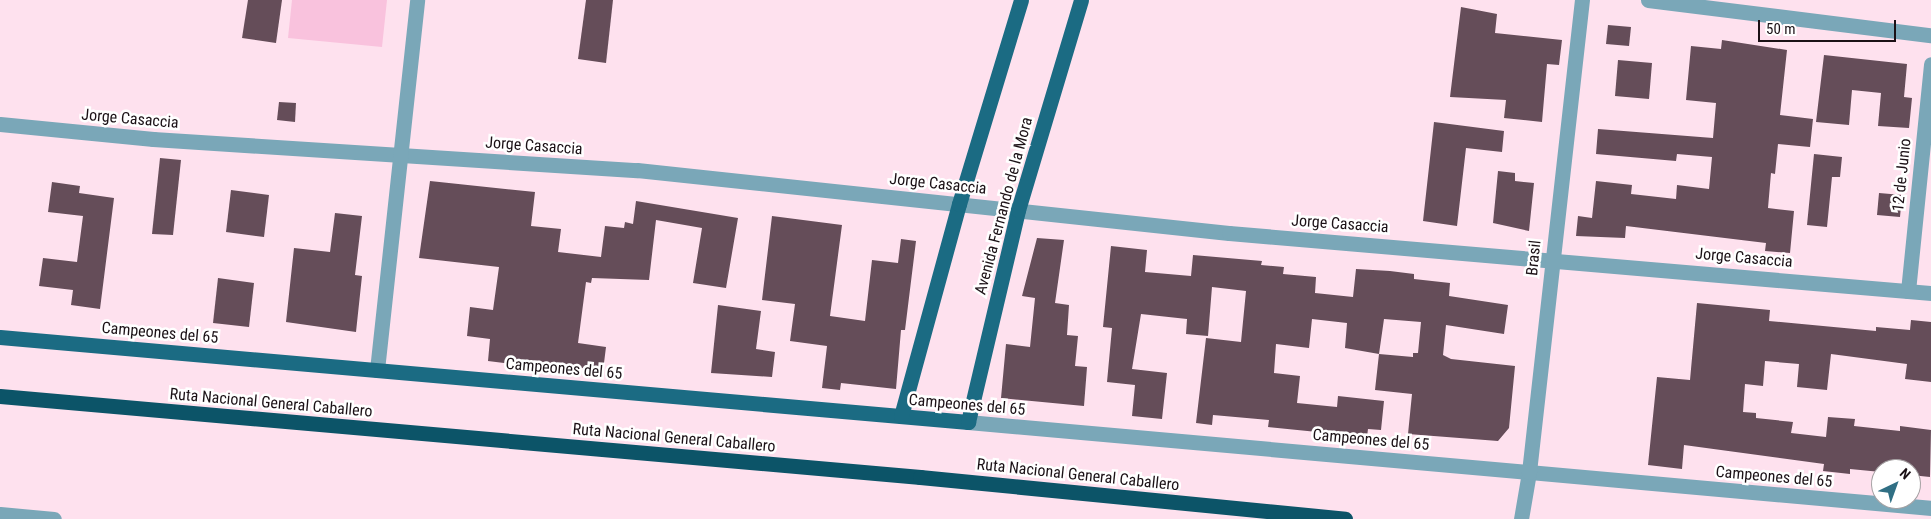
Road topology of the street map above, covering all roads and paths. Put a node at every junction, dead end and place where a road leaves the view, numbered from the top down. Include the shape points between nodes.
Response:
1 (417, 0) edge
2 (1021, 0) edge
3 (1081, 0) edge
4 (1582, 0) edge
5 (1648, 0) edge
6 (1931, 35) edge
7 (1931, 64) edge
8 (0, 124) edge
9 (398, 155) junction
10 (959, 204) junction
11 (1018, 210) junction
12 (1552, 258) junction
13 (1908, 291) junction
14 (1931, 293) edge
15 (0, 337) edge
16 (377, 370) junction
17 (0, 396) edge
18 (901, 416) junction
19 (968, 422) junction
20 (1529, 472) junction
21 (1931, 508) edge
22 (0, 514) edge
23 (54, 519) edge
24 (1345, 519) edge
25 (1521, 519) edge

1 - 9 street
2 - 10 main road
3 - 11 main road, Avenida Fernando de la Mora
4 - 12 street, Brasil
5 - 6 street
7 - 13 street, 12 de Junio
8 - 9 street, Jorge Casaccia via 153,139
9 - 10 street, Jorge Casaccia via 637,170
9 - 16 street
10 - 11 street, Jorge Casaccia
10 - 18 main road
11 - 12 street, Jorge Casaccia via 1229,233
11 - 19 main road, Avenida Fernando de la Mora
12 - 13 street, Jorge Casaccia
12 - 20 street, Brasil
13 - 14 street, Jorge Casaccia
15 - 16 main road, Campeones del 65
16 - 18 main road, Campeones del 65
17 - 24 highway, Ruta Nacional General Caballero via 920,477
18 - 19 main road, Campeones del 65
19 - 20 street, Campeones del 65
20 - 21 street, Campeones del 65
20 - 25 street, Brasil
22 - 23 street

